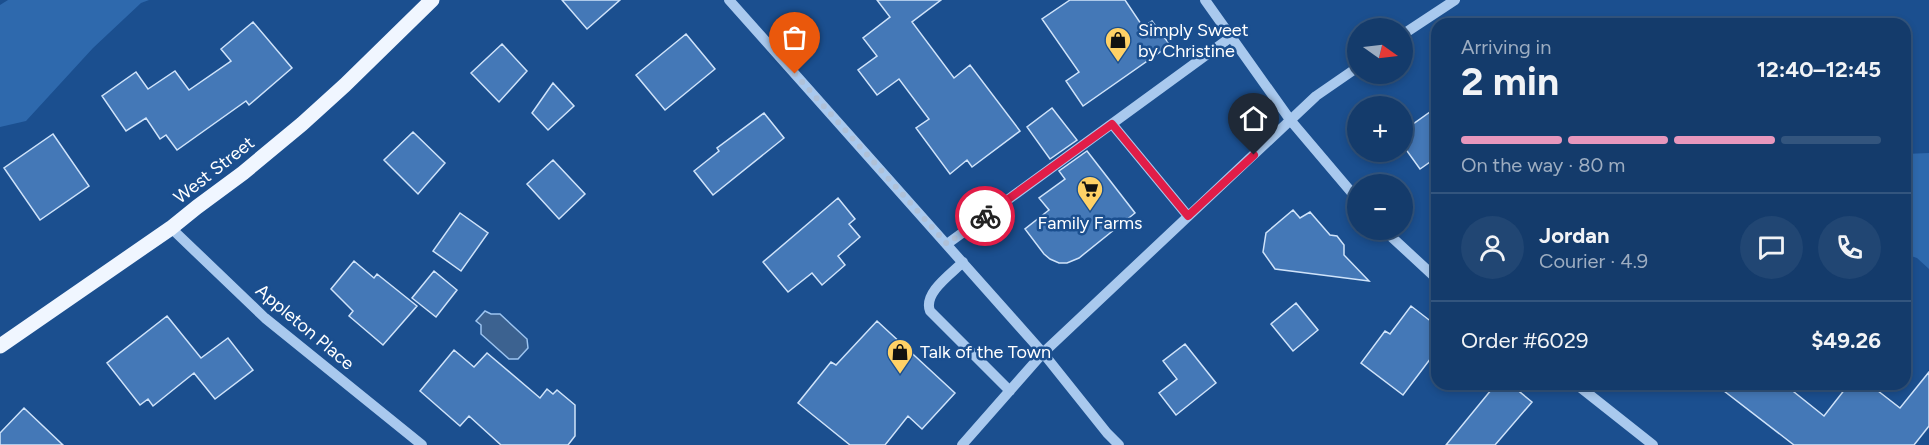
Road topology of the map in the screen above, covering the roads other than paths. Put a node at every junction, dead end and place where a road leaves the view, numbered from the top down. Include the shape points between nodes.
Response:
1 (432, 0) edge
2 (729, 0) edge
3 (1205, 0) edge
4 (1455, 0) edge
5 (1413, 28) edge
6 (1231, 37) junction
7 (1347, 75) edge
8 (1291, 121) junction
9 (1112, 124) junction
10 (1347, 187) edge
11 (1188, 216) junction
12 (171, 228) junction
13 (1395, 240) edge
14 (947, 244) junction
15 (963, 262) junction
16 (1431, 273) edge
17 (0, 346) edge
18 (1043, 353) junction
19 (1010, 390) junction
20 (1584, 390) edge
21 (422, 445) edge
22 (962, 445) edge
23 (1119, 445) edge
24 (1653, 445) edge

1 - 12 main road, West Street via 302,124
2 - 14 street
3 - 6 street
4 - 5 street
6 - 8 street
6 - 9 street
7 - 8 street via 1316,96
8 - 10 street
8 - 11 street
9 - 11 street
9 - 14 street
11 - 18 street
12 - 17 main road, West Street
12 - 21 street, Appleton Place via 265,318
13 - 16 street
14 - 15 street
15 - 18 street
15 - 19 street via 931,293 928,306
18 - 19 street
18 - 23 street
19 - 22 street
20 - 24 street

